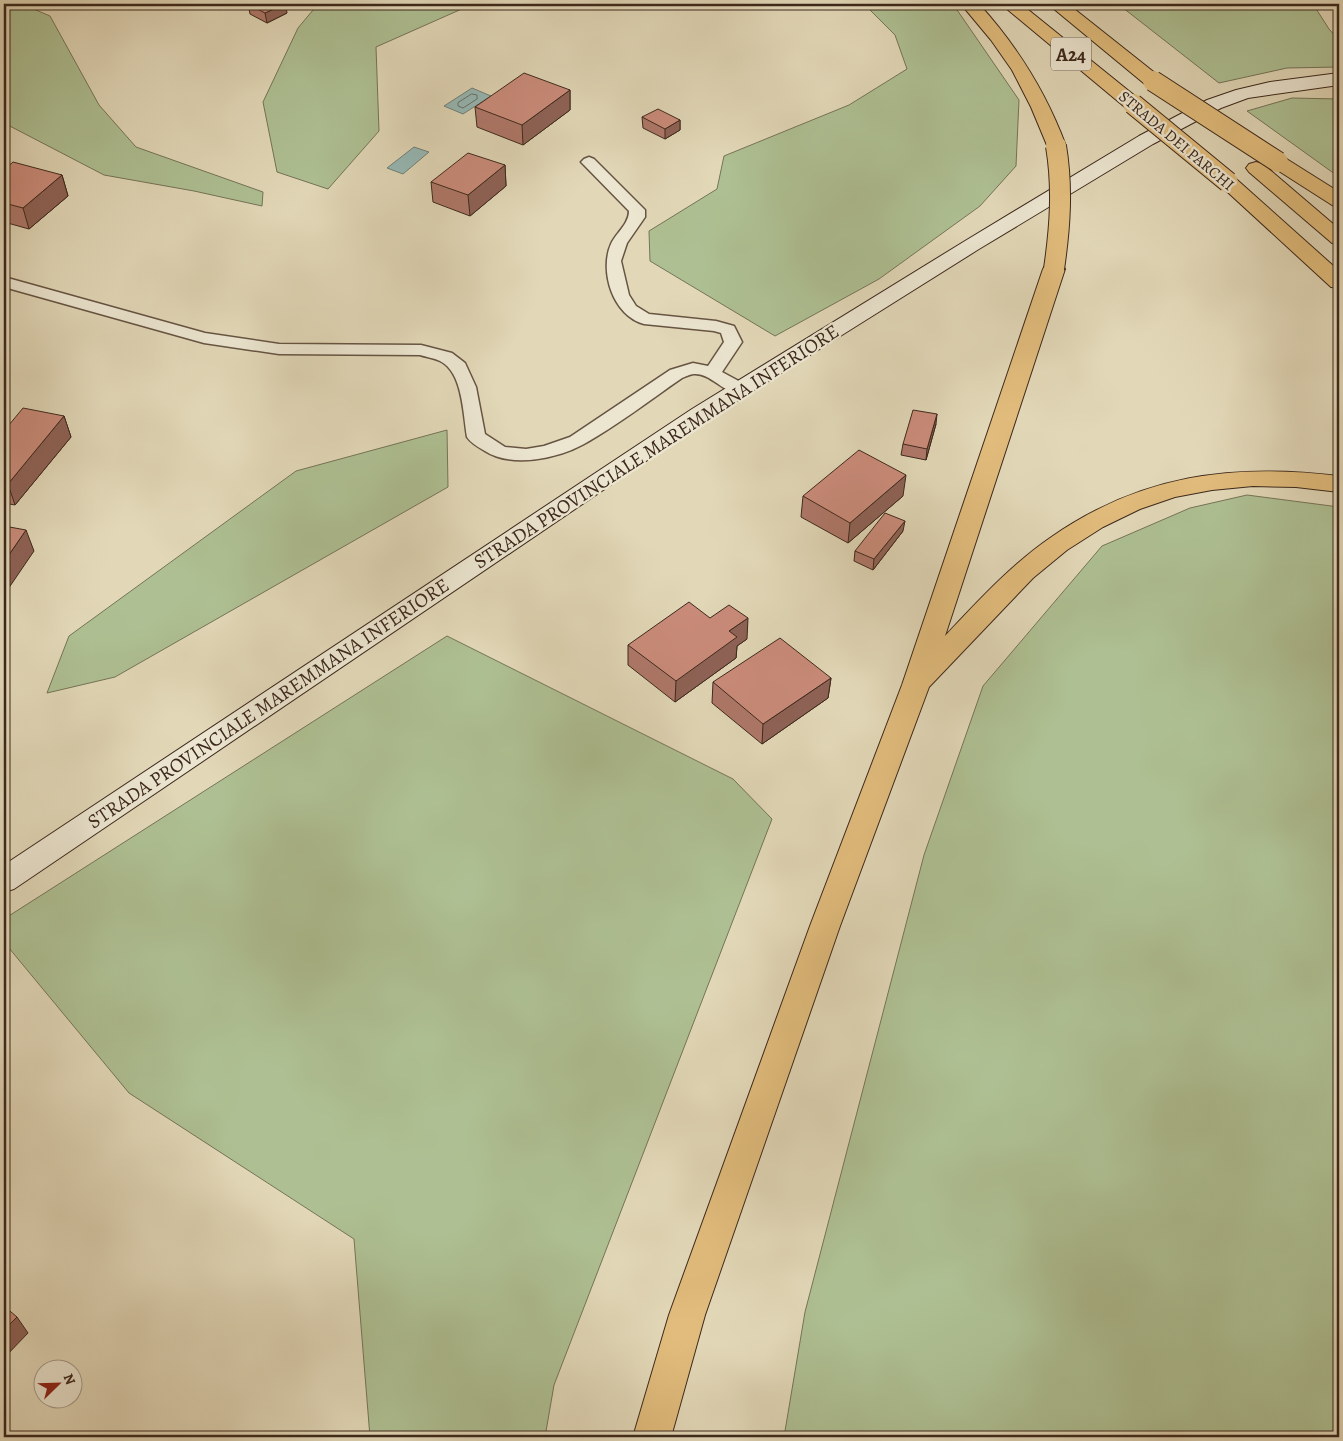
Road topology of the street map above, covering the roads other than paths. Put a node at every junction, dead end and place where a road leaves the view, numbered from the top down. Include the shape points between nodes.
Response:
1 (970, 4) edge
2 (1010, 4) edge
3 (1057, 4) edge
4 (1339, 79) edge
5 (1153, 81) junction
6 (589, 162) dead end
7 (1339, 201) edge
8 (1339, 239) edge
9 (4, 282) edge
10 (1339, 282) edge
11 (712, 373) junction
12 (740, 389) junction
13 (1339, 484) edge
14 (916, 685) junction
15 (4, 880) edge
16 (652, 1437) edge

1 - 14 highway, bridge via 998,36 1028,80 1044,112 1056,146 1062,215 1054,269
2 - 10 highway, STRADA DEI PARCHI / A24, bridge via 1228,182
3 - 5 highway, STRADA DEI PARCHI / A24
4 - 12 main road, STRADA PROVINCIALE MAREMMANA INFERIORE via 1270,88 1214,104 1146,140
5 - 7 highway, bridge
5 - 8 highway, STRADA DEI PARCHI / A24, bridge
6 - 11 lane via 637,210 637,217 619,243 613,261 621,295 644,319 728,330 733,342
9 - 11 lane via 204,338 278,349 421,350 446,357 459,367 467,387 476,437 501,453 526,455 576,441 676,374 693,368
11 - 12 lane
12 - 15 main road, STRADA PROVINCIALE MAREMMANA INFERIORE
13 - 14 highway via 1284,478 1220,479 1158,493 1107,514 1024,572
14 - 16 highway via 821,935 687,1314

